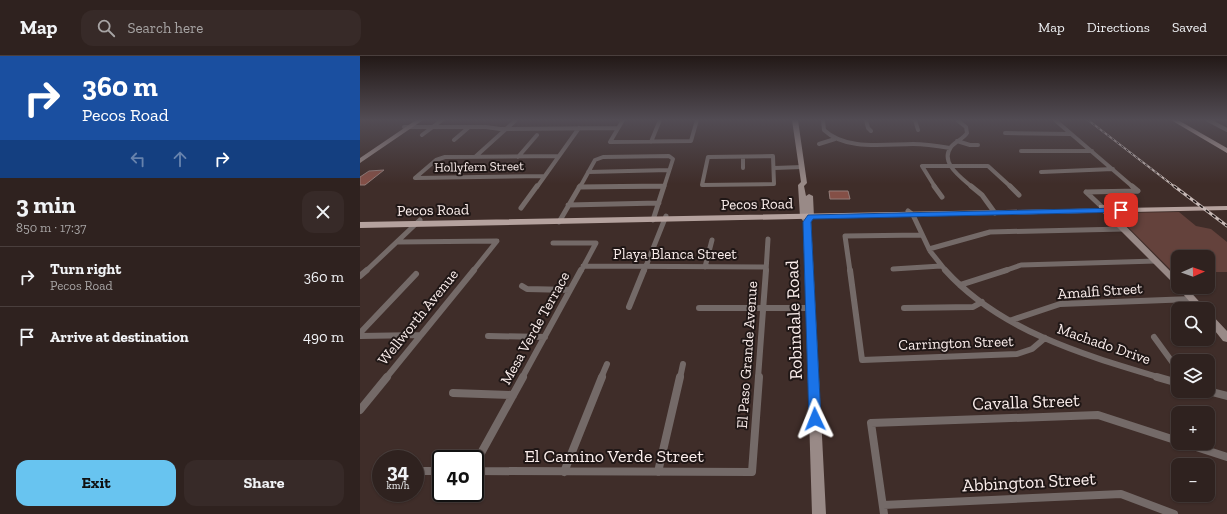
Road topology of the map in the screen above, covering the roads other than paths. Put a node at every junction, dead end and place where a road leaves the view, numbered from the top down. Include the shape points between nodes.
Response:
1 (384, 141) edge
2 (387, 141) edge
3 (492, 141) edge
4 (531, 141) edge
5 (570, 141) edge
6 (610, 141) edge
7 (676, 141) edge
8 (798, 141) edge
9 (830, 141) edge
10 (846, 141) edge
11 (956, 141) edge
12 (957, 141) edge
13 (1080, 141) edge
14 (1211, 141) edge
15 (651, 142) joint
16 (819, 144) dead end
17 (978, 145) dead end
18 (950, 148) junction
19 (1021, 151) dead end
20 (1092, 151) junction
21 (1227, 151) edge
22 (518, 156) junction
23 (559, 156) junction
24 (360, 157) edge
25 (475, 157) junction
26 (743, 157) junction
27 (360, 161) edge
28 (950, 165) junction
29 (802, 167) junction
30 (743, 168) dead end
31 (774, 168) junction
32 (1113, 169) junction
33 (670, 170) junction
34 (588, 172) junction
35 (1041, 172) dead end
36 (544, 176) junction
37 (664, 186) junction
38 (579, 187) junction
39 (1018, 195) dead end
40 (942, 197) dead end
41 (659, 203) junction
42 (1227, 204) edge
43 (568, 205) junction
44 (521, 208) dead end
45 (1227, 208) edge
46 (1104, 209) junction
47 (993, 211) junction
48 (911, 213) junction
49 (743, 214) junction
50 (807, 216) junction
51 (654, 218) junction
52 (665, 218) junction
53 (724, 218) junction
54 (560, 220) junction
55 (360, 221) edge
56 (419, 222) junction
57 (360, 225) edge
58 (1124, 229) junction
59 (922, 235) junction
60 (768, 239) dead end
61 (712, 240) dead end
62 (397, 242) junction
63 (553, 244) dead end
64 (929, 249) junction
65 (1156, 261) junction
66 (583, 266) junction
67 (942, 266) junction
68 (360, 267) edge
69 (370, 267) junction
70 (644, 267) junction
71 (705, 267) junction
72 (766, 267) junction
73 (893, 269) dead end
74 (416, 274) dead end
75 (360, 276) edge
76 (1171, 277) edge
77 (960, 285) junction
78 (522, 286) dead end
79 (570, 290) junction
80 (1187, 294) edge
81 (1192, 299) junction
82 (982, 302) junction
83 (1195, 302) edge
84 (629, 307) dead end
85 (699, 308) dead end
86 (764, 308) junction
87 (811, 308) junction
88 (904, 308) dead end
89 (1012, 320) junction
90 (1215, 324) edge
91 (360, 334) edge
92 (421, 336) junction
93 (488, 336) dead end
94 (545, 337) junction
95 (1154, 337) dead end
96 (1045, 338) junction
97 (1227, 338) edge
98 (1171, 360) edge
99 (606, 364) dead end
100 (683, 364) dead end
101 (1171, 380) edge
102 (453, 393) dead end
103 (1215, 393) edge
104 (513, 395) junction
105 (1227, 396) edge
106 (360, 410) edge
107 (1171, 439) edge
108 (483, 450) edge
109 (1206, 450) edge
110 (1227, 457) edge
111 (484, 471) edge
112 (564, 472) junction
113 (658, 472) junction
114 (752, 472) joint
115 (883, 510) edge
116 (819, 514) edge
117 (1174, 514) edge

1 - 24 street
2 - 27 street
3 - 25 street
4 - 22 street
5 - 23 street
6 - 15 street
7 - 15 street
8 - 29 street, Robindale Road
9 - 16 street
10 - 18 street
11 - 18 street
12 - 17 street
13 - 20 street
14 - 21 main road
18 - 28 street
19 - 20 street
20 - 32 street
22 - 23 street
22 - 25 street
23 - 36 street
25 - 36 street, Hollyfern Street via 439,158 415,178
26 - 30 street
26 - 31 street via 773,156
26 - 31 street via 708,157 702,185 774,184
28 - 39 street via 988,166
28 - 40 street via 926,165 922,168
28 - 47 street via 960,178 980,193
29 - 31 street
29 - 50 street, Robindale Road via 804,183 801,185
32 - 35 street
32 - 46 street via 1138,191 1086,192
33 - 34 street
33 - 34 street via 672,157 599,158
33 - 37 street
34 - 38 street
36 - 44 street
37 - 38 street
37 - 41 street
38 - 43 street
41 - 43 street
41 - 51 street
42 - 46 main road
43 - 54 street
45 - 46 main road, Pecos Road
46 - 47 main road, Pecos Road
46 - 47 main road, Pecos Road
46 - 58 street
47 - 48 main road, Pecos Road
48 - 50 main road, Pecos Road
48 - 59 street, Machado Drive
49 - 50 main road, Pecos Road
49 - 52 main road, Pecos Road
49 - 53 main road
50 - 53 main road, Pecos Road
50 - 87 street, Robindale Road
51 - 52 main road, Pecos Road
51 - 54 main road, Pecos Road
52 - 53 main road, Pecos Road
52 - 70 street
54 - 56 main road, Pecos Road
55 - 56 main road, Pecos Road
56 - 57 main road, Pecos Road
56 - 62 street
58 - 64 street via 990,232
58 - 65 street
59 - 64 street, Machado Drive
59 - 96 street, Carrington Street via 845,236 862,360 1026,353
60 - 72 street, El Paso Grande Avenue
61 - 71 street
62 - 69 street
62 - 92 street, Wellworth Avenue via 497,241
63 - 66 street, Mesa Verde Terrace via 596,243
64 - 67 street, Machado Drive
65 - 76 street
65 - 77 street via 1021,265
66 - 70 street, Playa Blanca Street
66 - 79 street, Mesa Verde Terrace
67 - 73 street
67 - 77 street, Machado Drive
68 - 69 street
69 - 75 street
70 - 71 street, Playa Blanca Street
70 - 84 street
71 - 72 street, Playa Blanca Street
72 - 86 street, El Paso Grande Avenue
74 - 91 street
77 - 82 street, Machado Drive
78 - 79 street via 527,289
79 - 94 street, Mesa Verde Terrace
80 - 81 street
81 - 83 street
81 - 89 street, Amalfi Street via 1060,304
82 - 88 street via 972,307
82 - 89 street, Machado Drive
85 - 86 street
86 - 87 street
86 - 114 street, El Paso Grande Avenue
87 - 116 street, Robindale Road
89 - 96 street, Machado Drive
90 - 97 street
91 - 92 street
92 - 106 street, Wellworth Avenue
93 - 94 street
94 - 104 street, Mesa Verde Terrace
95 - 98 street
96 - 101 street, Machado Drive via 1091,357
99 - 112 street
100 - 113 street
102 - 104 street
103 - 105 street
104 - 108 street, Mesa Verde Terrace
107 - 115 street, Cavalla Street via 1098,415 871,423
109 - 110 street
111 - 112 street, El Camino Verde Street
112 - 113 street, El Camino Verde Street
113 - 114 street, El Camino Verde Street
115 - 117 street, Abbington Street via 1121,494

